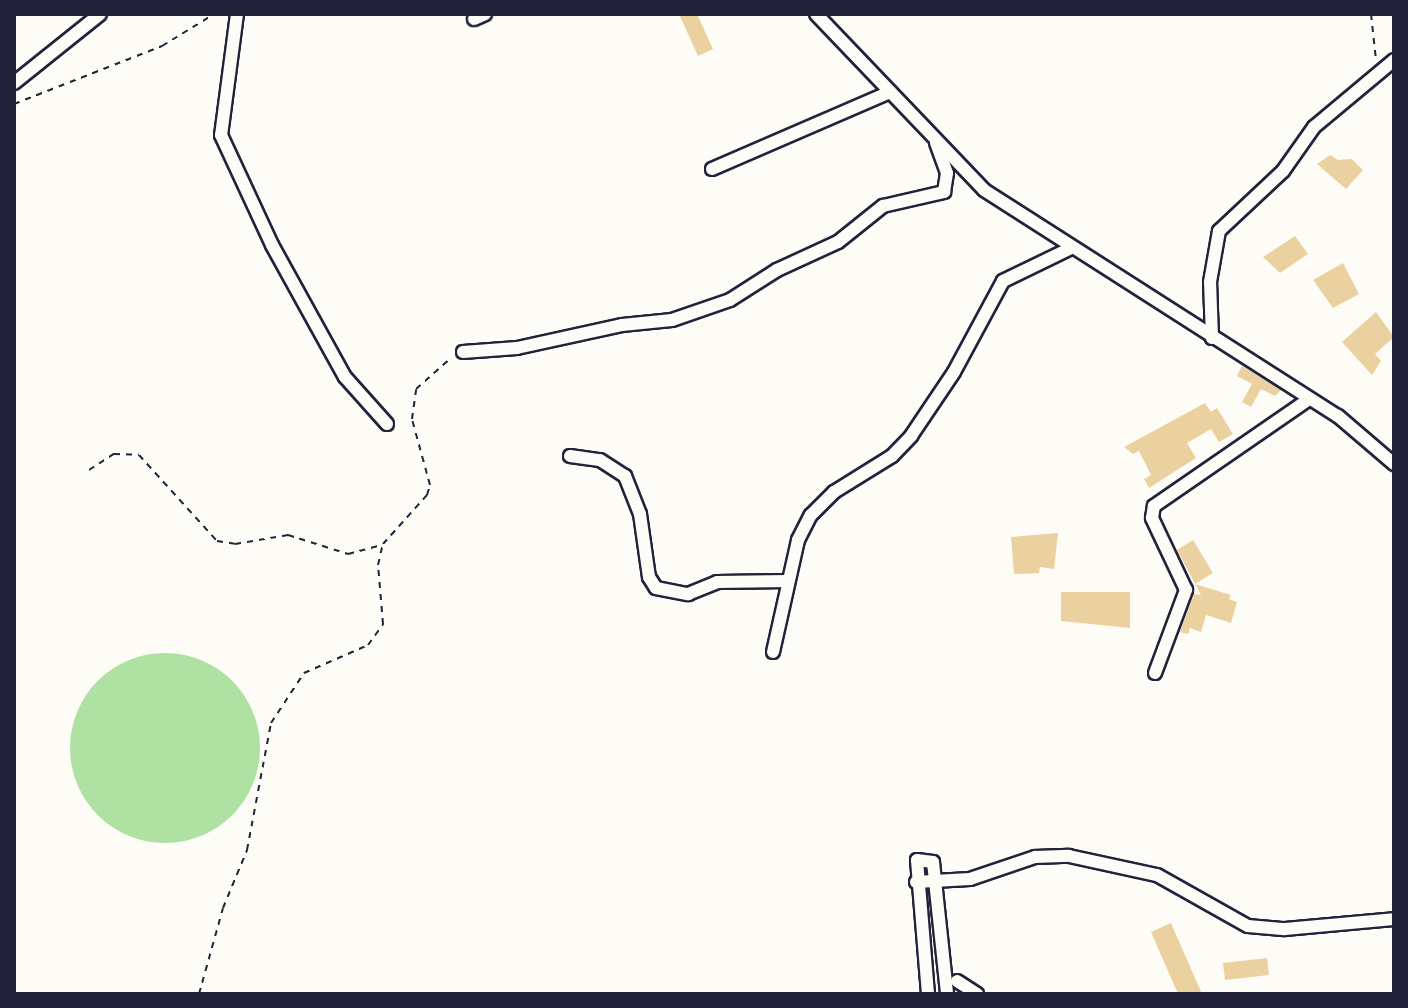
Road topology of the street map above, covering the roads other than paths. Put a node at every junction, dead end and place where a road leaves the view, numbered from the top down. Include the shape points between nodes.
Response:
1 (100, 14) edge
2 (237, 14) edge
3 (816, 14) edge
4 (1394, 60) edge
5 (14, 83) edge
6 (890, 92) junction
7 (935, 139) junction
8 (712, 169) dead end
9 (1071, 248) junction
10 (1212, 338) junction
11 (463, 352) road end
12 (1309, 399) junction
13 (387, 424) dead end
14 (570, 456) dead end
15 (1394, 464) edge
16 (788, 581) junction
17 (773, 652) dead end
18 (1155, 673) dead end
19 (934, 881) junction
20 (916, 882) junction
21 (1394, 919) edge
22 (957, 981) dead end
23 (928, 994) edge
24 (947, 994) edge
25 (977, 994) edge

1 - 5 street
2 - 13 street via 221,135 272,245 345,377
3 - 6 street
4 - 10 street via 1314,127 1283,171 1219,231 1210,282
6 - 7 street
6 - 8 street
7 - 9 street via 984,190
7 - 11 street via 947,173 944,192 883,206 838,242 777,270 730,300 672,320 517,348
9 - 10 street
9 - 16 street via 998,286 954,372 911,436 811,515 798,540
10 - 12 street
12 - 15 street via 1338,416
12 - 18 street via 1154,506 1152,518 1186,590
14 - 16 street via 600,460 625,476 640,514 649,577 656,588 677,594 717,582
16 - 17 street
19 - 20 street
19 - 20 street via 933,862 917,860
19 - 21 street via 970,879 1035,857 1069,856 1157,875 1248,926 1285,929
19 - 24 street
20 - 23 street
22 - 25 street

